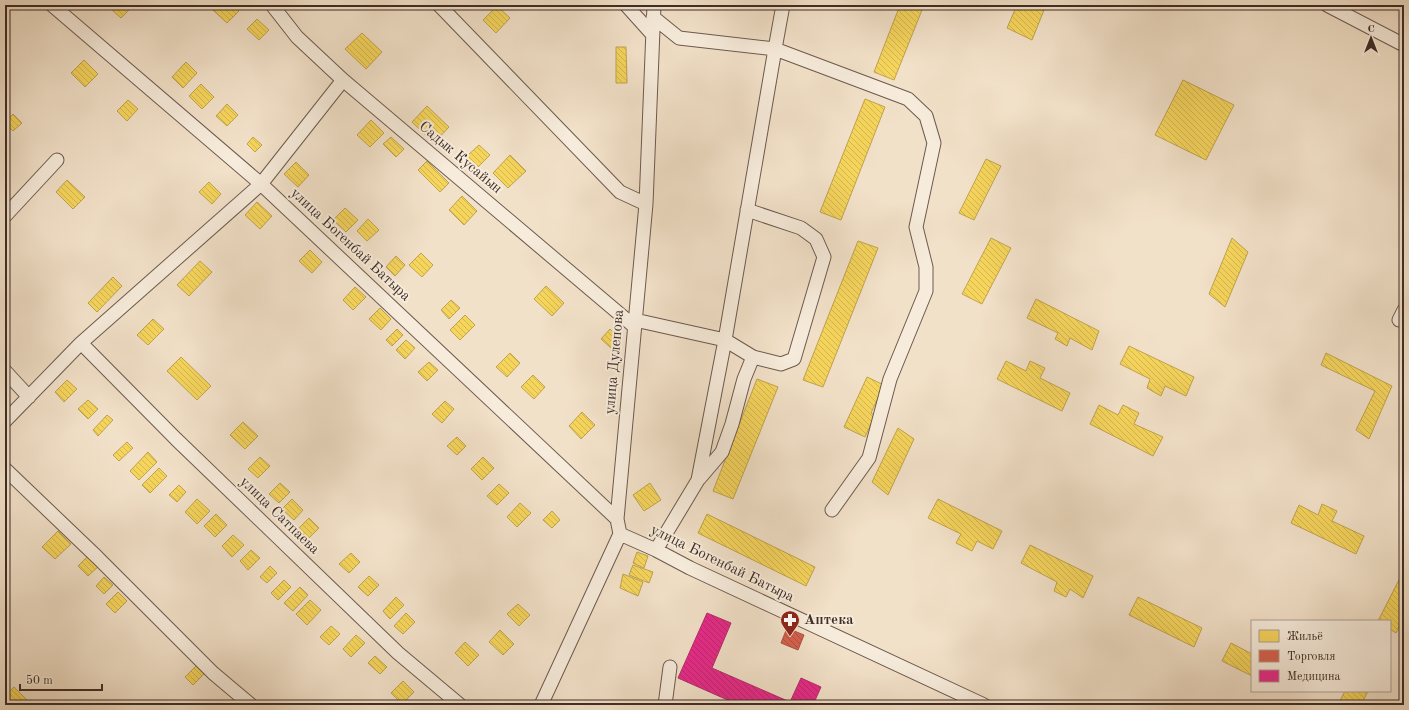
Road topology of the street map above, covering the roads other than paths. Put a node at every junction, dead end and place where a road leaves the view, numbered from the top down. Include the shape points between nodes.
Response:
1 (52, 5) edge
2 (272, 5) edge
3 (439, 5) edge
4 (626, 5) edge
5 (784, 5) edge
6 (1327, 5) edge
7 (653, 11) edge
8 (652, 34) junction
9 (1404, 45) edge
10 (775, 49) junction
11 (344, 80) junction
12 (57, 160) dead end
13 (260, 184) junction
14 (646, 204) junction
15 (747, 210) junction
16 (5, 216) edge
17 (635, 324) junction
18 (725, 340) junction
19 (81, 343) junction
20 (753, 357) junction
21 (5, 371) edge
22 (29, 396) junction
23 (5, 421) edge
24 (5, 469) edge
25 (698, 480) junction
26 (832, 510) dead end
27 (617, 519) junction
28 (620, 534) junction
29 (656, 550) junction
30 (670, 667) dead end
31 (251, 705) edge
32 (460, 705) edge
33 (541, 705) edge
34 (665, 705) edge
35 (984, 705) edge

1 - 13 street, улица Богенбай Батыра
2 - 11 street, Садык Кусайын via 297,37
3 - 14 street via 620,192
4 - 8 street
5 - 10 street
6 - 9 street
7 - 8 street, улица Дулепова
7 - 10 street via 678,38
8 - 14 street, улица Дулепова
10 - 15 street
10 - 26 street via 908,99 926,116 934,143 916,227 926,267 926,291 890,379 869,458
11 - 13 street
11 - 17 street, Садык Кусайын
12 - 16 street
13 - 19 street
13 - 27 street, улица Богенбай Батыра
14 - 17 street, улица Дулепова
15 - 18 street
15 - 20 street via 802,228 816,239 824,257 794,360 780,364
17 - 18 street
17 - 27 street, улица Дулепова
18 - 20 street
18 - 25 street
19 - 22 street
19 - 32 street, улица Сатпаева via 176,439 393,647
20 - 25 street via 722,452
21 - 22 street
22 - 23 street
24 - 31 street via 213,673
25 - 29 street
27 - 28 street, улица Дулепова
28 - 29 street, улица Богенбай Батыра
28 - 33 street
29 - 35 street, улица Богенбай Батыра
30 - 34 street

